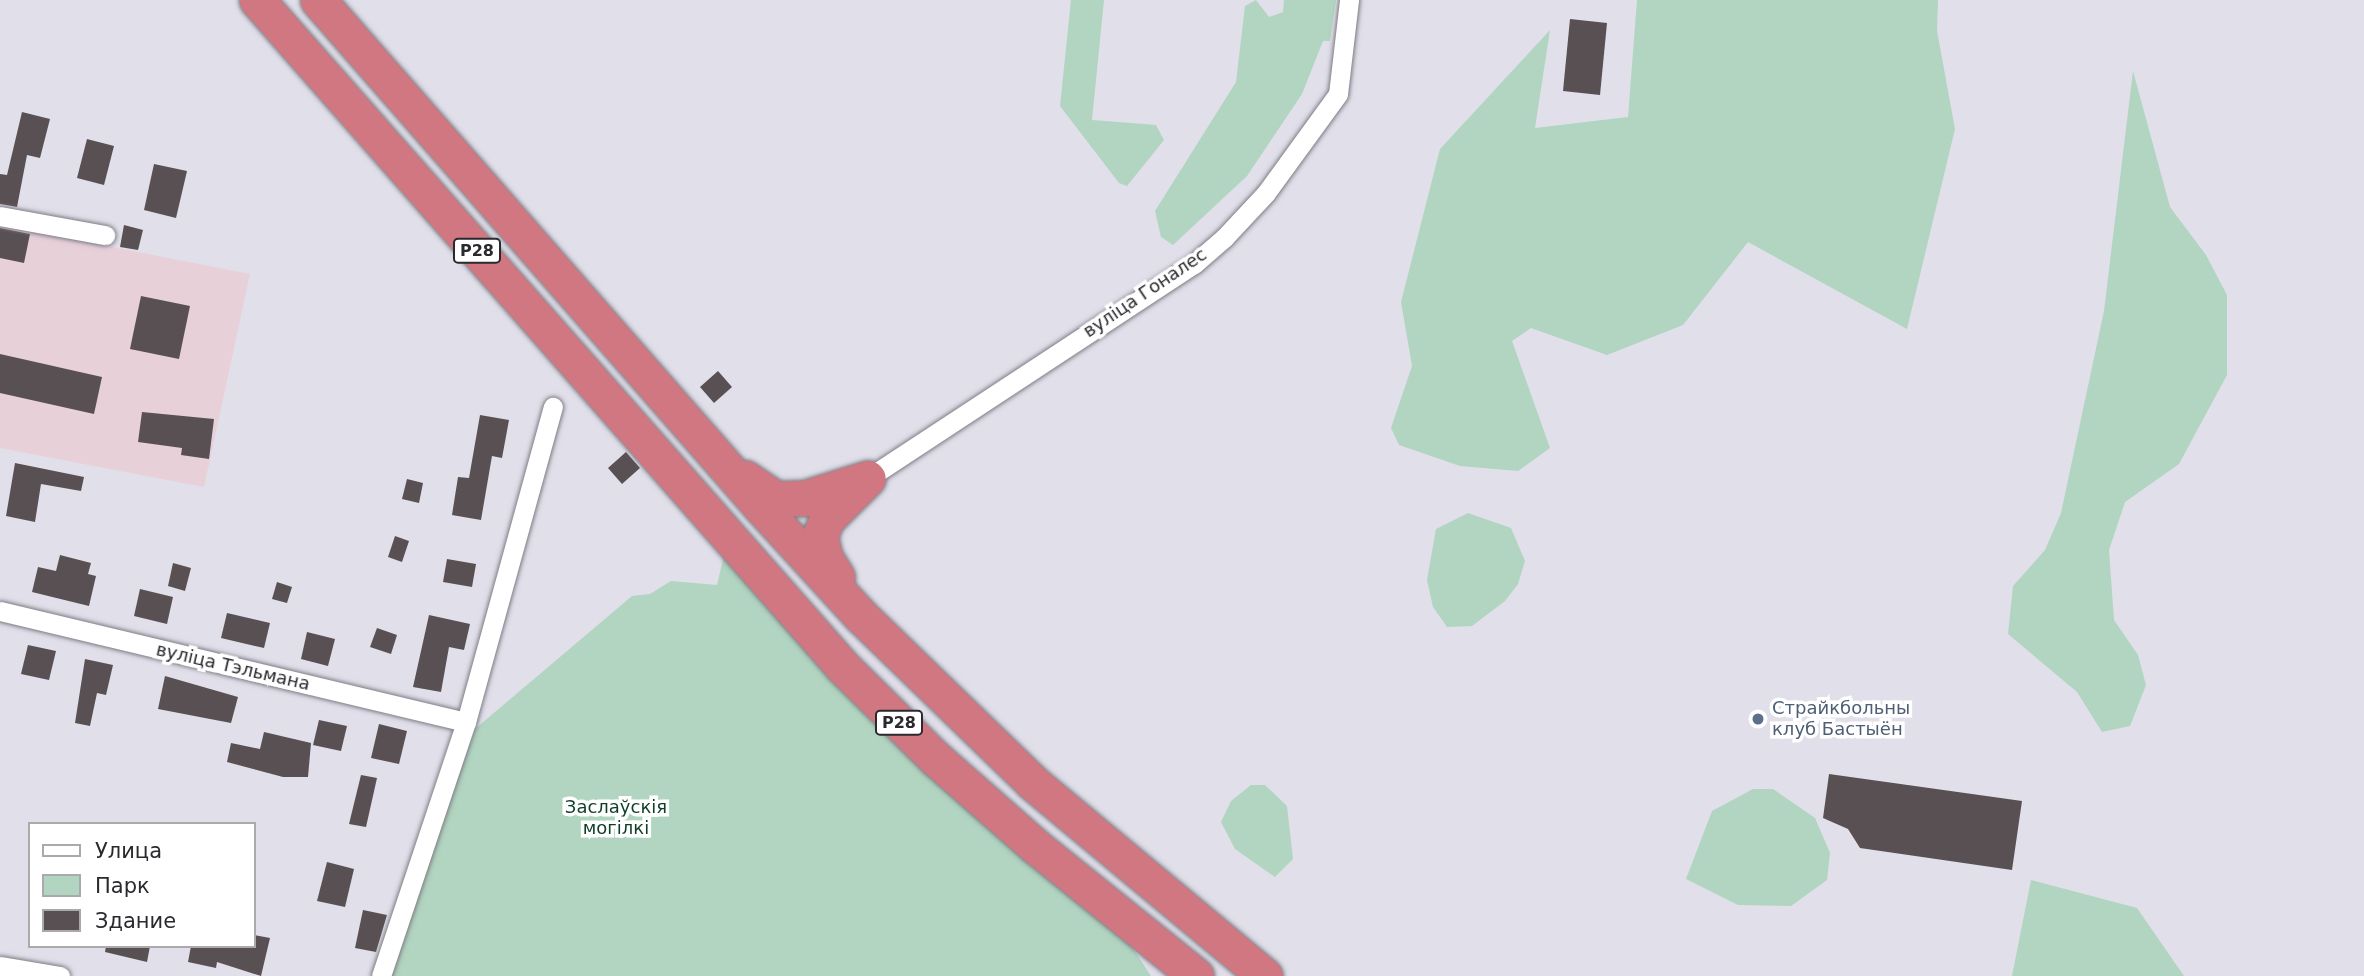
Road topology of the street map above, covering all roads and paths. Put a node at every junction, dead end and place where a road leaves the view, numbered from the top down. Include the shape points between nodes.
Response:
1 (257, 0) edge
2 (317, 0) edge
3 (1349, 0) edge
4 (0, 216) edge
5 (105, 235) dead end
6 (553, 407) dead end
7 (724, 464) junction
8 (868, 478) junction
9 (0, 611) edge
10 (861, 616) junction
11 (466, 722) junction
12 (1123, 920) junction
13 (0, 966) edge
14 (60, 976) edge
15 (380, 976) edge
16 (1158, 976) edge
17 (1196, 976) edge
18 (1265, 976) edge

1 - 12 highway, Р28 via 842,666 935,758
2 - 7 highway, Р28
3 - 8 street, вуліца Гоналес via 1338,94 1266,193 1224,238 1183,271
4 - 5 street
6 - 11 street
7 - 8 highway via 776,499 805,498
7 - 10 highway, Р28
8 - 10 highway via 827,520 820,536 825,558
9 - 11 street, вуліца Тэльмана
10 - 18 highway, Р28 via 1032,782
11 - 15 street
12 - 16 highway
12 - 17 highway, Р28
13 - 14 street

